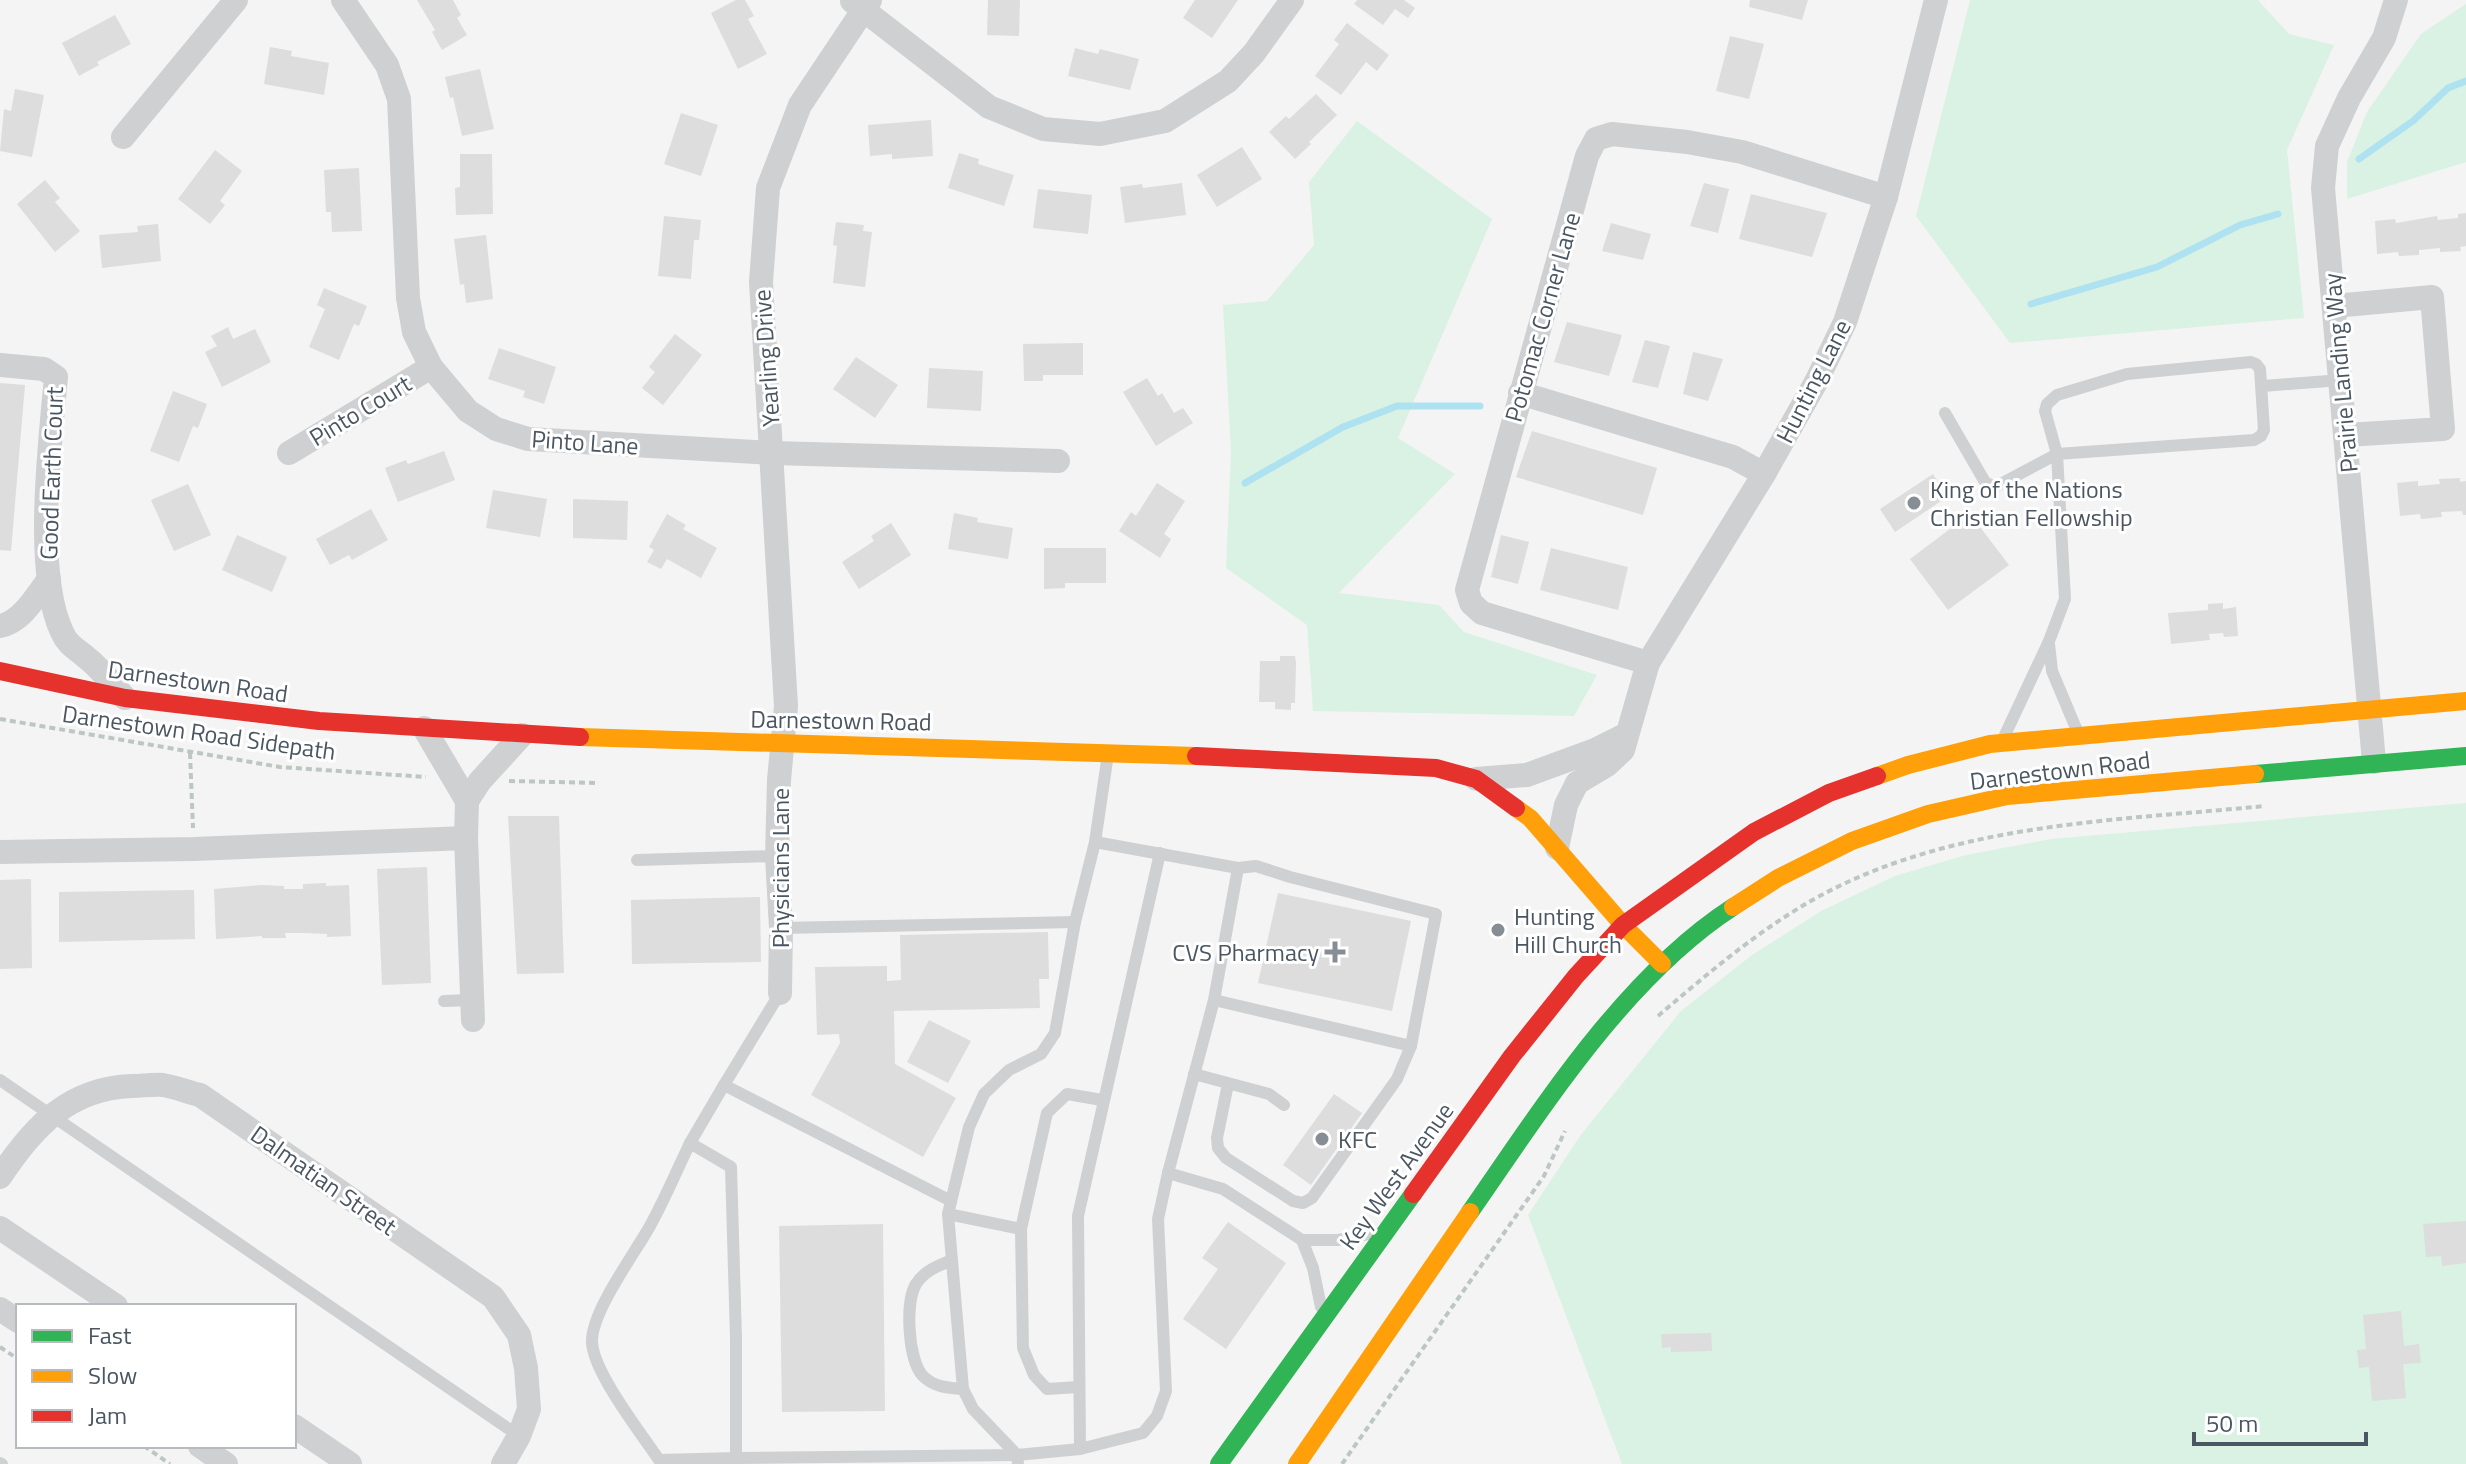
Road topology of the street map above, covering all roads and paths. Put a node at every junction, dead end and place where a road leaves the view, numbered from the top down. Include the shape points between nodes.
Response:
1 (236, 0) edge
2 (343, 0) edge
3 (1292, 0) edge
4 (1936, 0) edge
5 (2396, 0) edge
6 (861, 3) edge
7 (123, 137) dead end
8 (1886, 197) junction
9 (2334, 306) junction
10 (0, 365) edge
11 (431, 367) junction
12 (2341, 380) junction
13 (2263, 386) junction
14 (1520, 393) junction
15 (1945, 413) dead end
16 (2346, 435) junction
17 (289, 453) dead end
18 (773, 453) junction
19 (2057, 454) junction
20 (1058, 461) dead end
21 (1764, 474) junction
22 (49, 579) junction
23 (0, 626) edge
24 (2049, 641) junction
25 (1648, 663) junction
26 (0, 671) edge
27 (125, 698) junction
28 (2466, 701) edge
29 (2371, 710) junction
30 (0, 719) edge
31 (424, 728) junction
32 (1627, 734) junction
33 (2078, 734) junction
34 (522, 735) junction
35 (782, 743) junction
36 (2002, 743) junction
37 (1109, 751) junction
38 (190, 753) junction
39 (2466, 756) edge
40 (2374, 762) junction
41 (426, 777) dead end
42 (1476, 779) junction
43 (495, 781) dead end
44 (599, 783) dead end
45 (467, 801) junction
46 (2273, 806) dead end
47 (466, 838) junction
48 (1095, 842) junction
49 (1557, 848) junction
50 (194, 849) junction
51 (0, 852) edge
52 (1160, 853) junction
53 (777, 856) junction
54 (637, 860) dead end
55 (1238, 868) junction
56 (1075, 922) junction
57 (1623, 925) junction
58 (781, 928) junction
59 (1662, 964) junction
60 (780, 993) joint
61 (1214, 1000) junction
62 (444, 1001) dead end
63 (473, 1010) joint
64 (1651, 1022) dead end
65 (1411, 1046) junction
66 (1194, 1074) junction
67 (0, 1080) edge
68 (1228, 1084) junction
69 (724, 1085) junction
70 (1102, 1100) junction
71 (1284, 1105) dead end
72 (51, 1115) junction
73 (1567, 1125) dead end
74 (690, 1143) junction
75 (1168, 1173) junction
76 (0, 1177) edge
77 (950, 1208) junction
78 (0, 1228) edge
79 (1021, 1229) junction
80 (1388, 1230) junction
81 (1302, 1240) junction
82 (952, 1260) junction
83 (113, 1304) edge
84 (1324, 1318) junction
85 (1078, 1387) junction
86 (963, 1389) junction
87 (296, 1427) edge
88 (519, 1436) junction
89 (147, 1448) edge
90 (203, 1448) edge
91 (1080, 1449) junction
92 (736, 1458) junction
93 (1017, 1459) edge
94 (170, 1464) edge
95 (226, 1464) edge
96 (350, 1464) edge
97 (503, 1464) edge
98 (1219, 1464) edge
99 (1297, 1464) edge
100 (1342, 1464) edge

1 - 7 street
2 - 11 street, Pinto Lane via 387,65 399,99 408,298 414,332
3 - 6 street via 1228,81 1165,121 1100,134 1043,129 989,107
4 - 8 street, Hunting Lane
5 - 9 street, Prairie Landing Way via 2384,38 2327,146 2323,188
6 - 18 street, Yearling Drive via 800,105 768,188 761,282
8 - 14 street, Potomac Corner Lane via 1742,152 1612,134 1596,139
8 - 21 street, Hunting Lane via 1845,322
9 - 12 street, Prairie Landing Way
9 - 16 street via 2432,297 2443,429
10 - 22 street, Good Earth Court via 44,369 56,377 48,477
11 - 17 street, Pinto Court
11 - 18 street, Pinto Lane via 468,411 496,429 528,439
12 - 13 lane
12 - 16 street, Prairie Landing Way
13 - 19 lane via 2264,430 2254,440
13 - 19 lane via 2260,369 2251,362 2127,374 2057,395 2045,411
14 - 21 street via 1733,457
14 - 25 street, Potomac Corner Lane via 1467,590 1471,603 1482,613
15 - 19 lane via 1991,486
16 - 29 street, Prairie Landing Way
18 - 20 street, Pinto Lane
18 - 35 street, Yearling Drive via 786,706
19 - 24 lane via 2065,599
21 - 25 street, Hunting Lane
22 - 23 street, Good Earth Court via 27,608
22 - 27 street, Good Earth Court via 70,647
24 - 33 lane via 2052,671
24 - 36 lane
25 - 32 street, Hunting Lane
26 - 27 main road, Darnestown Road
27 - 31 main road, Darnestown Road
28 - 29 main road, Darnestown Road
29 - 33 main road, Darnestown Road
29 - 40 street, Prairie Landing Way
30 - 38 path, Darnestown Road Sidepath
31 - 34 main road, Darnestown Road
31 - 45 street
32 - 42 street via 1527,775
32 - 49 street, Hunting Lane via 1623,750 1577,783 1566,805
33 - 36 main road, Darnestown Road
34 - 35 main road, Darnestown Road
34 - 45 street
35 - 37 main road, Darnestown Road
35 - 53 street, Physicians Lane
36 - 57 main road, Darnestown Road via 1908,765 1829,793 1754,832
37 - 42 main road, Darnestown Road via 1436,768
37 - 48 lane
38 - 41 path, Darnestown Road Sidepath via 280,767
38 - 50 path
39 - 40 main road, Darnestown Road
40 - 59 main road, Darnestown Road via 2007,796 1928,814 1852,841 1778,878 1713,920
42 - 49 main road, Darnestown Road via 1530,818
43 - 44 path
45 - 47 street
46 - 64 path via 2003,835 1868,873 1763,931
47 - 50 street
47 - 63 street
48 - 52 lane
48 - 56 lane
49 - 57 main road, Darnestown Road
50 - 51 street
52 - 55 lane
52 - 70 lane
53 - 54 lane
53 - 58 street, Physicians Lane
55 - 61 lane
55 - 65 lane via 1256,866 1436,914
56 - 58 lane
56 - 77 lane via 1055,1033 1041,1054 1009,1070 984,1094 969,1127
57 - 59 main road, Darnestown Road
57 - 80 main road, Key West Avenue via 1529,1033
58 - 60 street, Physicians Lane
59 - 99 main road via 1534,1119
60 - 69 lane
61 - 65 lane
61 - 66 lane
62 - 63 lane
65 - 68 lane via 1397,1079 1312,1198 1303,1203 1226,1158 1218,1148
66 - 68 lane
66 - 75 lane
67 - 72 lane
68 - 71 lane via 1269,1094
69 - 74 lane
69 - 77 lane
70 - 79 lane via 1067,1094 1047,1113
70 - 85 lane via 1078,1216
72 - 76 street, Dalmatian Street via 19,1147
72 - 88 lane
72 - 88 street, Dalmatian Street via 72,1100 115,1087 162,1085 200,1095 493,1297 519,1335 526,1368 529,1409
73 - 100 path via 1544,1176
74 - 92 lane via 731,1167
74 - 92 lane via 614,1286 592,1341 600,1368 659,1460
75 - 81 lane via 1223,1189
75 - 91 lane via 1158,1219 1166,1391 1157,1416 1143,1433
77 - 79 lane
77 - 82 lane
78 - 83 street
79 - 85 lane via 1023,1348 1034,1375 1047,1389
80 - 81 lane via 1338,1240
80 - 84 main road, Key West Avenue
81 - 84 lane
82 - 86 lane
82 - 86 lane via 928,1270 915,1285 909,1308 913,1351 922,1374 940,1387
84 - 98 main road, Key West Avenue
85 - 91 lane
86 - 93 lane via 973,1409
87 - 96 street
88 - 97 street, Dalmatian Street
89 - 94 path
90 - 95 street
91 - 93 lane
92 - 93 lane

